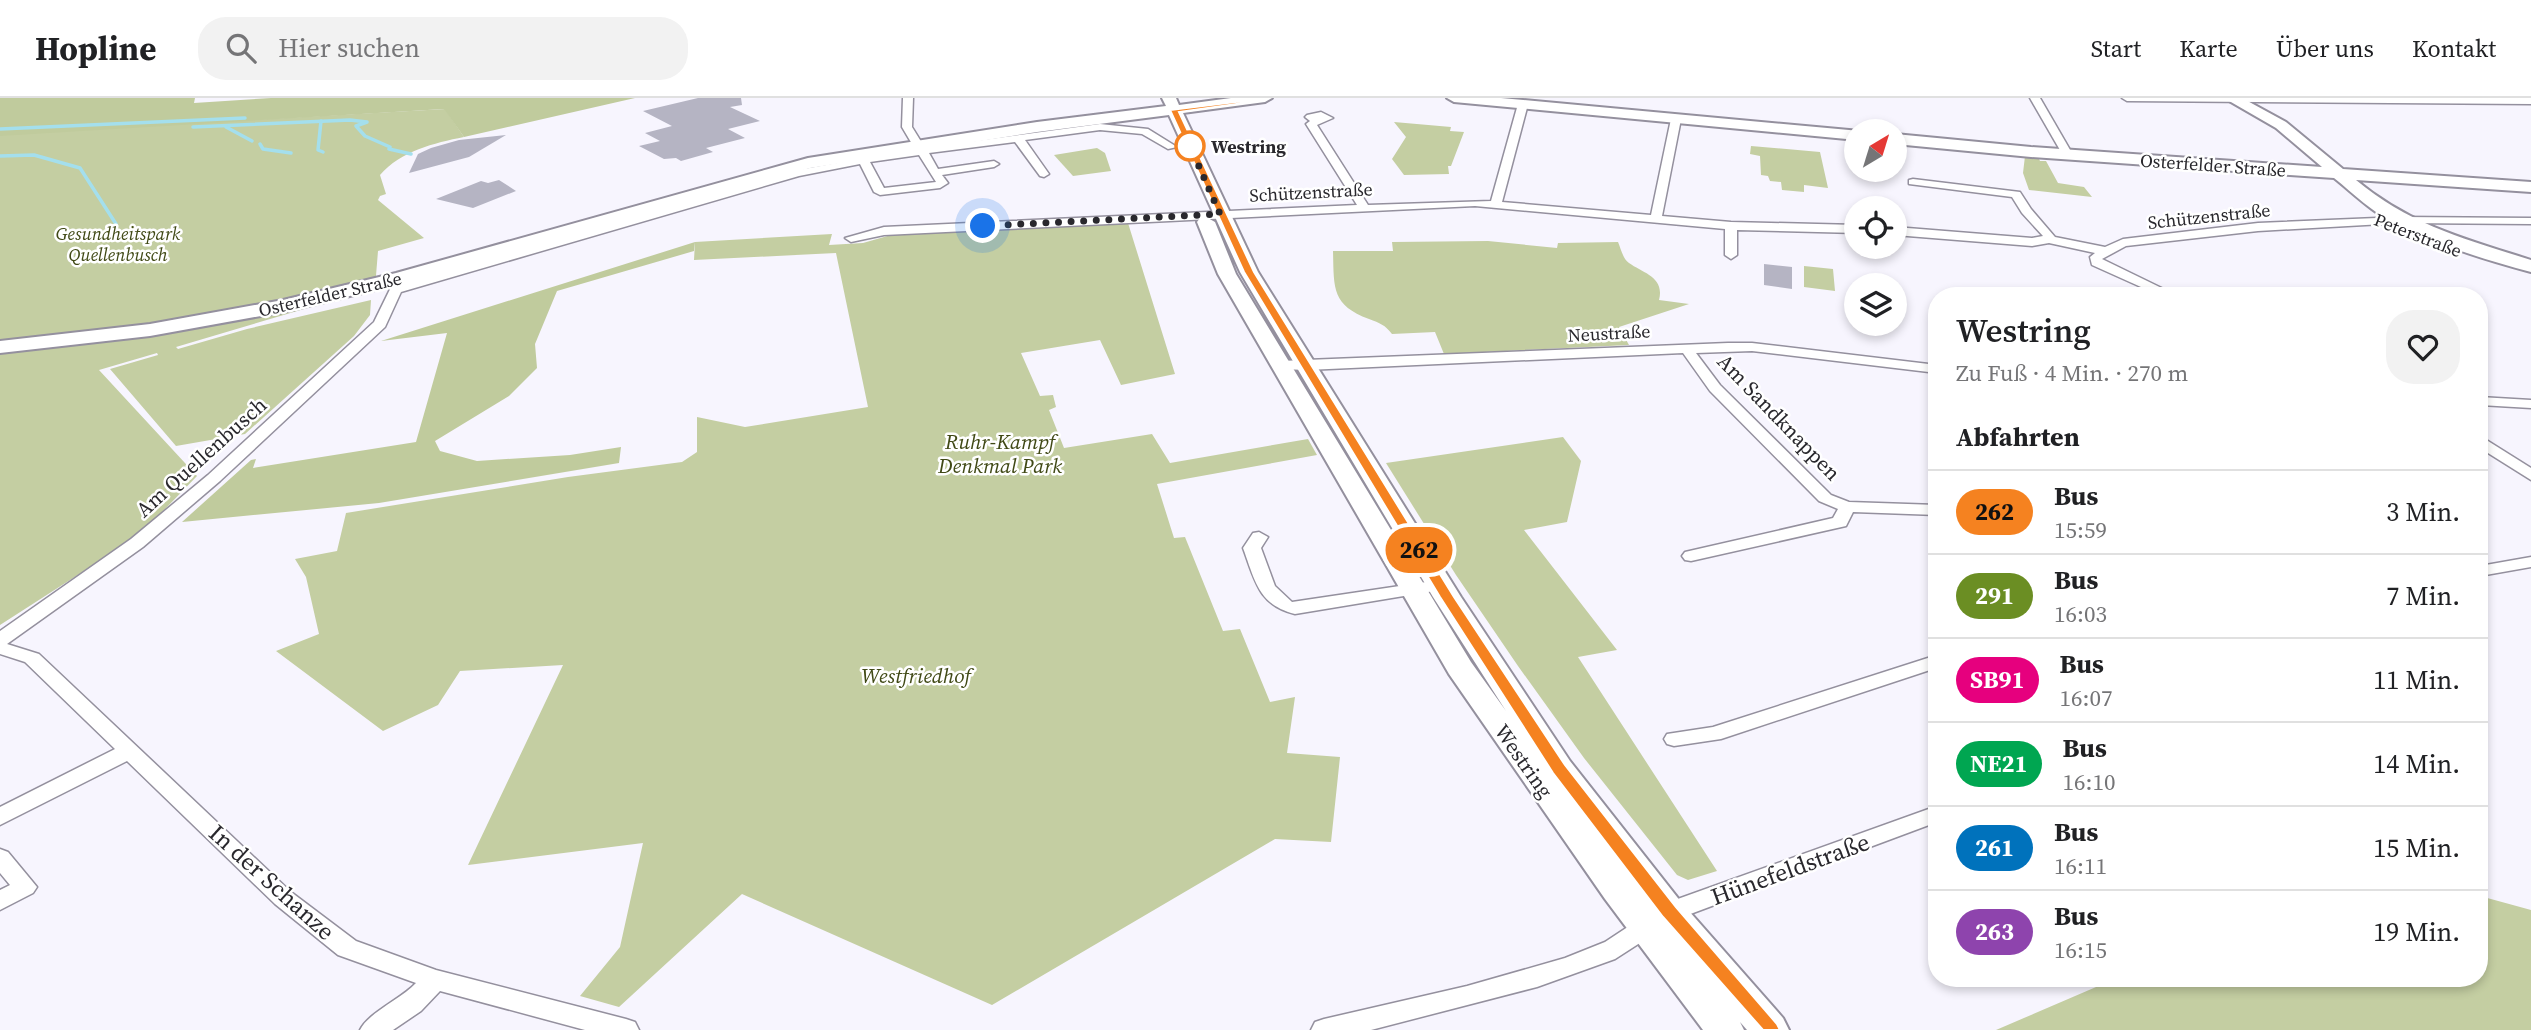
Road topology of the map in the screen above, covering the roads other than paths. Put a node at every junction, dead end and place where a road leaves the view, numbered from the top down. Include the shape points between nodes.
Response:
1 (908, 98) edge
2 (1232, 98) edge
3 (1265, 98) edge
4 (1454, 98) edge
5 (2035, 98) edge
6 (2127, 98) edge
7 (2232, 99) edge
8 (2509, 101) junction
9 (2531, 101) edge
10 (1166, 104) edge
11 (1522, 104) junction
12 (2531, 111) edge
13 (1106, 119) junction
14 (1676, 119) junction
15 (1316, 121) dead end
16 (1081, 126) junction
17 (1037, 127) junction
18 (2283, 128) junction
19 (1844, 134) edge
20 (1018, 138) junction
21 (1908, 140) edge
22 (1172, 145) junction
23 (921, 148) junction
24 (2068, 155) junction
25 (863, 160) junction
26 (994, 164) dead end
27 (788, 171) junction
28 (937, 172) junction
29 (2318, 173) junction
30 (1044, 174) dead end
31 (2341, 175) junction
32 (1913, 183) dead end
33 (2531, 187) edge
34 (1496, 204) junction
35 (1364, 207) junction
36 (1207, 210) junction
37 (1656, 218) junction
38 (2401, 220) junction
39 (2378, 221) junction
40 (2531, 221) edge
41 (1731, 226) junction
42 (1844, 229) edge
43 (1907, 231) edge
44 (850, 238) dead end
45 (2049, 239) junction
46 (2105, 251) junction
47 (1731, 255) dead end
48 (2531, 266) edge
49 (2531, 273) edge
50 (399, 284) junction
51 (2151, 287) edge
52 (0, 347) edge
53 (1686, 348) junction
54 (1281, 365) junction
55 (1307, 366) junction
56 (1928, 368) edge
57 (2488, 401) edge
58 (2524, 403) edge
59 (2488, 446) edge
60 (2531, 475) edge
61 (1847, 507) junction
62 (1928, 510) edge
63 (1259, 537) dead end
64 (1691, 556) dead end
65 (2531, 562) edge
66 (2488, 570) edge
67 (1427, 587) junction
68 (0, 640) edge
69 (0, 648) edge
70 (1928, 664) edge
71 (1674, 739) dead end
72 (130, 751) junction
73 (0, 817) edge
74 (1928, 817) edge
75 (0, 858) edge
76 (0, 901) edge
77 (1656, 919) junction
78 (435, 980) junction
79 (373, 1030) edge
80 (626, 1030) edge
81 (1324, 1030) edge
82 (1725, 1030) edge
83 (1770, 1030) edge

1 - 23 street via 907,127
2 - 10 main road, Osterfelder Straße
3 - 10 main road, Osterfelder Straße
4 - 11 main road
5 - 24 street
6 - 7 street
7 - 8 street
7 - 18 main road
8 - 9 street
8 - 12 street
10 - 13 main road, Osterfelder Straße
10 - 17 main road, Osterfelder Straße
10 - 22 main road
10 - 36 main road, Westring
11 - 14 main road
11 - 34 street
13 - 16 main road, Osterfelder Straße
13 - 22 main road via 1142,122
14 - 19 main road
14 - 37 street
15 - 35 street via 1311,124
16 - 17 main road, Osterfelder Straße
16 - 20 street, Osterfelder Straße
16 - 22 street, Osterfelder Straße via 1136,129
17 - 23 main road, Osterfelder Straße
18 - 29 main road, Peterstraße
18 - 31 main road, Peterstraße
20 - 23 street, Osterfelder Straße
20 - 30 street
21 - 24 main road, Osterfelder Straße
23 - 25 street, Osterfelder Straße
23 - 27 main road, Osterfelder Straße via 854,154
23 - 28 street
24 - 29 main road, Osterfelder Straße
25 - 27 street, Osterfelder Straße
25 - 28 street via 880,192 936,186 942,183
26 - 28 street
27 - 50 main road, Osterfelder Straße
29 - 31 main road, Osterfelder Straße
29 - 39 main road, Peterstraße via 2362,213
31 - 33 main road, Osterfelder Straße
31 - 38 main road, Peterstraße
32 - 45 street via 2016,194
34 - 35 street, Schützenstraße
34 - 37 street, Schützenstraße
35 - 36 street, Schützenstraße
36 - 44 street, Schützenstraße
36 - 54 main road, Westring via 1227,274
36 - 55 main road, Westring
37 - 41 street, Schützenstraße
38 - 39 street, Schützenstraße
38 - 40 street, Schützenstraße
38 - 48 main road, Peterstraße
39 - 46 street, Schützenstraße via 2254,228 2123,243
39 - 49 main road, Peterstraße
41 - 42 street, Schützenstraße
41 - 47 street
43 - 45 street, Schützenstraße via 2032,242
45 - 46 street, Schützenstraße
46 - 51 street via 2095,260 2101,265
50 - 52 main road, Osterfelder Straße via 150,330
50 - 68 street, Am Quellenbusch via 380,324 365,340 212,480 138,543
53 - 55 street, Neustraße
53 - 56 street, Neustraße via 1752,347
53 - 61 street, Am Sandknappen via 1715,388 1817,493
54 - 55 street, Neustraße
54 - 67 main road, Westring
55 - 67 main road, Westring
57 - 58 street
59 - 60 street
61 - 62 street, Am Sandknappen
61 - 64 street, Am Sandknappen via 1840,522
63 - 67 street via 1252,548 1274,601 1285,607
65 - 66 street
67 - 77 main road, Westring via 1559,769
69 - 72 street, In der Schanze via 32,657
70 - 71 street via 1714,734
72 - 73 street
72 - 78 street, In der Schanze via 283,898 347,948
74 - 77 street, Hünefeldstraße
75 - 76 street via 25,887
77 - 81 street, Hünefeldstraße via 1609,951 1475,996
77 - 82 main road
77 - 83 main road
78 - 79 street via 412,1004
78 - 80 street, In der Schanze

